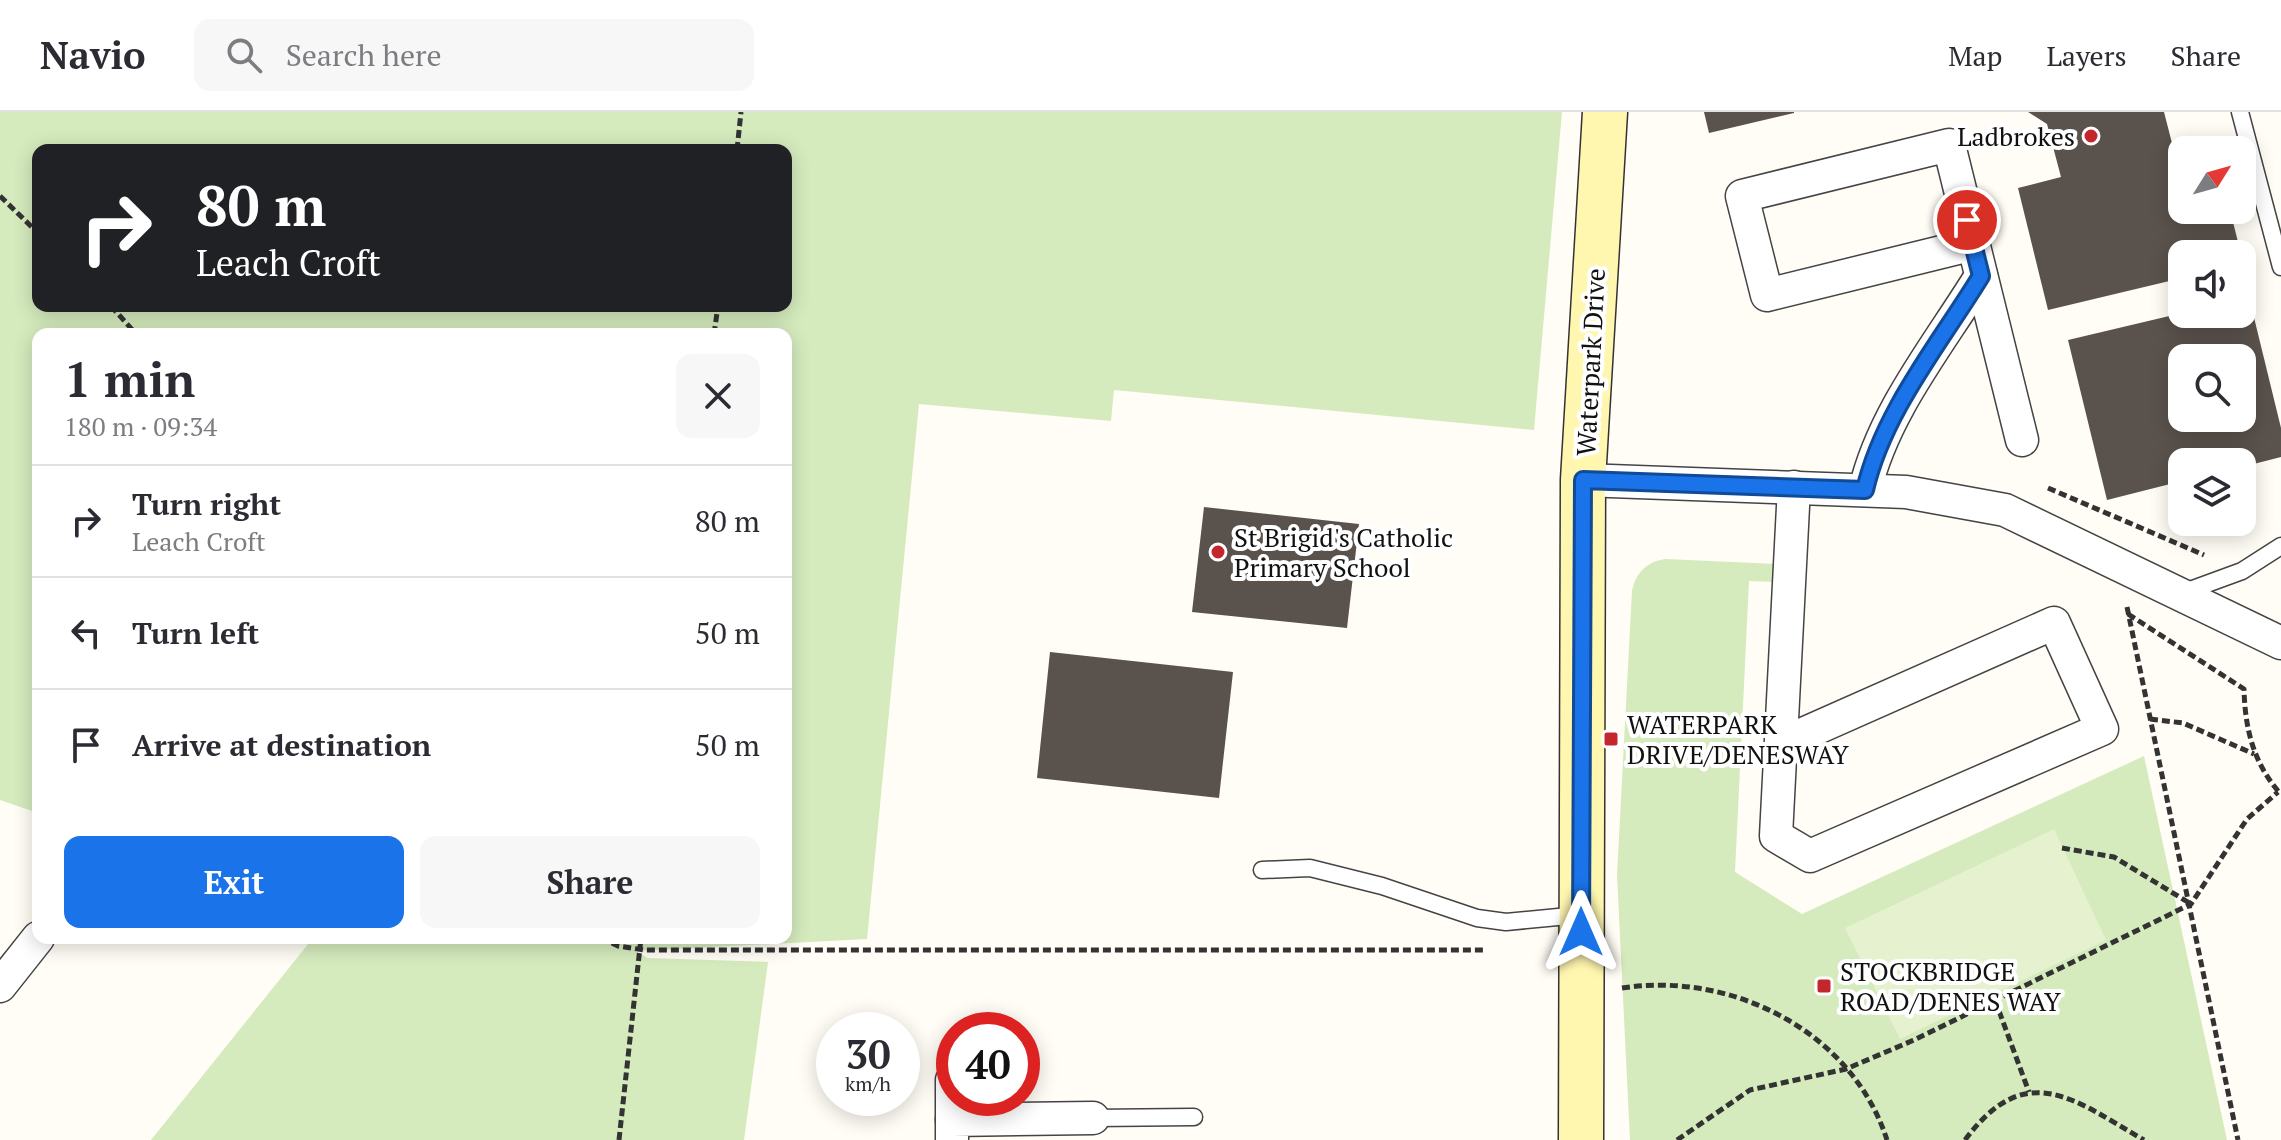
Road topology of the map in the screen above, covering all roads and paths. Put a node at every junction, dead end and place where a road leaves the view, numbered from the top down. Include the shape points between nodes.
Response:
1 (741, 112) edge
2 (1605, 112) edge
3 (2240, 112) edge
4 (738, 144) edge
5 (0, 196) edge
6 (32, 227) edge
7 (1974, 244) junction
8 (2281, 267) edge
9 (1981, 276) junction
10 (116, 312) edge
11 (131, 328) edge
12 (2022, 440) joint
13 (1583, 480) junction
14 (1794, 487) junction
15 (1865, 490) junction
16 (2110, 515) junction
17 (2281, 546) edge
18 (2119, 563) junction
19 (2242, 571) junction
20 (2180, 593) junction
21 (2128, 614) junction
22 (2281, 643) edge
23 (2150, 719) junction
24 (1783, 743) junction
25 (2254, 754) junction
26 (2280, 793) edge
27 (2062, 848) dead end
28 (1262, 870) dead end
29 (2191, 904) junction
30 (1580, 914) junction
31 (33, 944) edge
32 (614, 944) edge
33 (640, 944) edge
34 (640, 950) junction
35 (1501, 950) dead end
36 (1580, 969) junction
37 (0, 986) edge
38 (1995, 1000) junction
39 (1846, 1069) junction
40 (2029, 1092) junction
41 (1194, 1117) dead end
42 (1093, 1118) joint
43 (952, 1130) edge
44 (619, 1140) edge
45 (1581, 1140) edge
46 (1677, 1140) edge
47 (1887, 1140) edge
48 (1965, 1140) edge
49 (2144, 1140) edge
50 (2238, 1140) edge

1 - 4 path
2 - 13 street, Waterpark Drive
3 - 8 lane
5 - 6 path
7 - 7 street via 1767,295 1742,196 1949,145
7 - 9 street
9 - 12 street
9 - 15 street via 1893,418 1872,459
10 - 11 path
12 - 16 path via 2024,484 2056,490
13 - 14 street
13 - 30 street, Waterpark Drive
14 - 15 street
14 - 24 street
15 - 18 street via 2005,510
16 - 18 path
16 - 19 path
17 - 19 lane
18 - 20 street
18 - 21 path
19 - 20 lane
20 - 22 street
21 - 23 path
21 - 25 path via 2244,689
23 - 25 path via 2183,723
23 - 29 path
24 - 24 street via 2054,623 2102,729 1810,856 1776,836
25 - 26 path
26 - 29 path via 2247,819
27 - 29 path via 2114,857
28 - 30 lane via 1310,868 1477,918 1506,922
29 - 38 path
29 - 50 path
30 - 36 street, Waterpark Drive
31 - 37 street
32 - 34 path
33 - 34 path
34 - 35 path
34 - 44 path
36 - 39 path via 1613,969 1613,989 1670,983 1712,988 1752,1001 1791,1020
36 - 45 street, Waterpark Drive
38 - 39 path
38 - 40 path
39 - 46 path via 1750,1090
39 - 47 path via 1871,1100
40 - 48 path via 1992,1109
40 - 49 path via 2074,1102
41 - 42 lane
42 - 43 street

